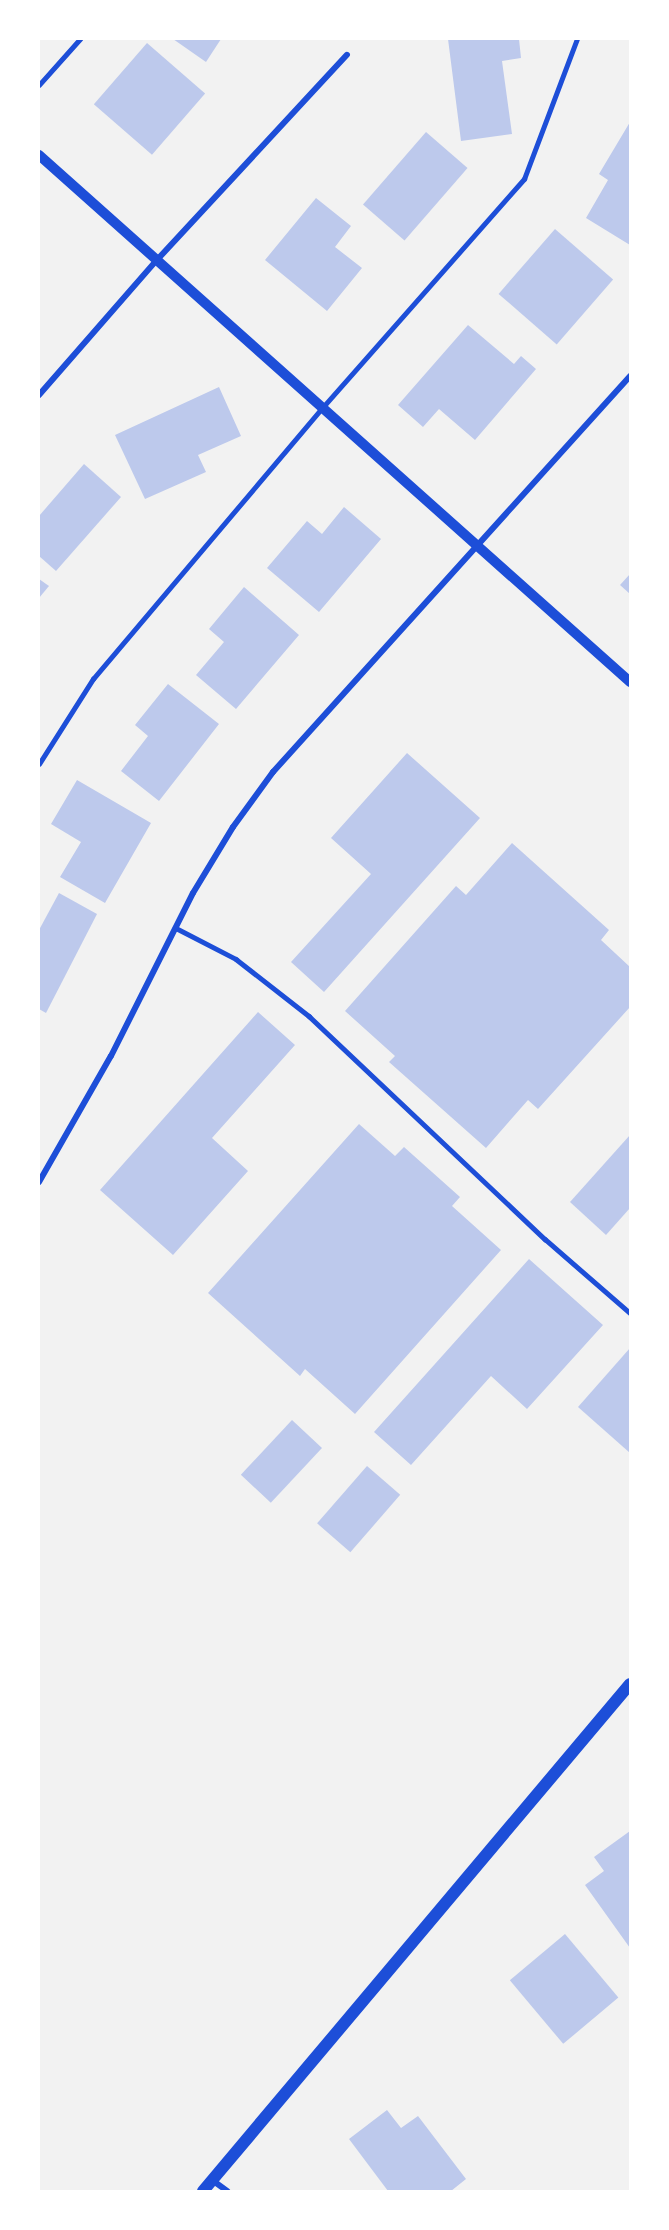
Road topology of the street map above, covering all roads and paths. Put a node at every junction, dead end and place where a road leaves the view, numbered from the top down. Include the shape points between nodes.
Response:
1 (80, 39) edge
2 (577, 39) edge
3 (347, 56) dead end
4 (39, 85) edge
5 (39, 155) edge
6 (156, 261) junction
7 (630, 376) edge
8 (39, 395) edge
9 (323, 407) junction
10 (478, 547) junction
11 (630, 682) edge
12 (39, 764) edge
13 (176, 928) junction
14 (39, 1182) edge
15 (630, 1313) edge
16 (630, 1684) edge
17 (212, 2180) junction
18 (203, 2191) edge
19 (226, 2191) edge

1 - 4 lane
2 - 9 lane via 524,179
3 - 6 street
5 - 6 street
6 - 8 street
6 - 9 street
7 - 10 street
9 - 10 street
9 - 12 lane via 93,679
10 - 11 street
10 - 13 street via 273,772 233,827
13 - 14 street via 111,1056
13 - 15 lane via 236,959 309,1016 545,1239
16 - 17 main road
17 - 18 main road
17 - 19 street

